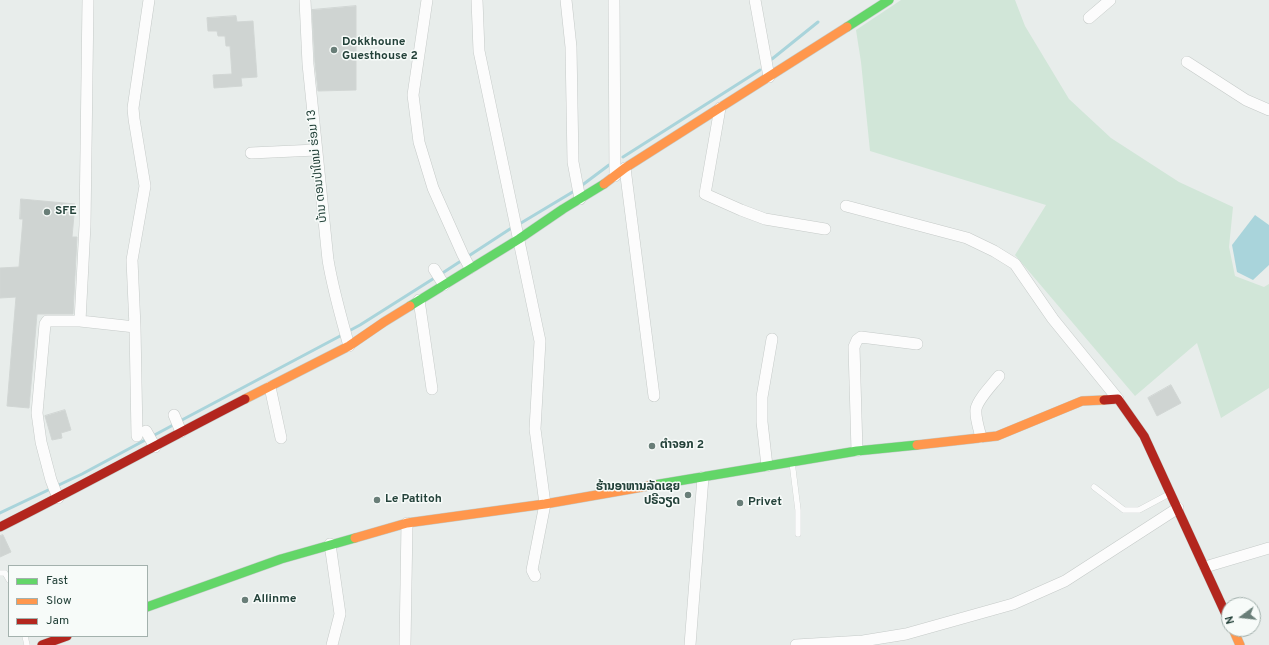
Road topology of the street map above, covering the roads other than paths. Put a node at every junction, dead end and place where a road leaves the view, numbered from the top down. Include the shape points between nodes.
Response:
1 (88, 0) edge
2 (149, 0) edge
3 (305, 0) edge
4 (427, 0) edge
5 (477, 0) edge
6 (566, 0) edge
7 (614, 0) edge
8 (755, 0) edge
9 (889, 0) edge
10 (1110, 0) edge
11 (1089, 18) dead end
12 (1187, 62) dead end
13 (769, 77) junction
14 (720, 108) junction
15 (1269, 110) edge
16 (316, 150) junction
17 (251, 153) dead end
18 (625, 168) junction
19 (615, 176) junction
20 (579, 196) junction
21 (846, 206) dead end
22 (825, 229) dead end
23 (519, 239) junction
24 (467, 263) junction
25 (419, 300) junction
26 (80, 321) junction
27 (136, 327) junction
28 (347, 338) junction
29 (772, 339) dead end
30 (917, 344) dead end
31 (999, 376) dead end
32 (270, 387) junction
33 (432, 388) dead end
34 (654, 396) dead end
35 (1118, 399) junction
36 (981, 437) junction
37 (147, 438) junction
38 (281, 438) dead end
39 (857, 451) junction
40 (792, 462) junction
41 (766, 466) junction
42 (703, 476) junction
43 (1094, 487) dead end
44 (55, 490) junction
45 (1171, 493) junction
46 (545, 504) junction
47 (1178, 508) junction
48 (407, 522) junction
49 (0, 527) edge
50 (798, 534) dead end
51 (330, 544) junction
52 (1269, 548) edge
53 (1205, 567) junction
54 (0, 574) edge
55 (535, 576) dead end
56 (8, 578) edge
57 (1221, 603) edge
58 (148, 607) edge
59 (64, 637) edge
60 (42, 645) edge
61 (332, 645) edge
62 (405, 645) edge
63 (690, 645) edge
64 (796, 645) edge

1 - 26 street via 85,224
2 - 27 street via 134,108 145,186 132,260
3 - 16 street, ບ້ານ ດອນປ່າໃຫມ່ ຮ່ອມ 13
4 - 24 street via 413,95 418,142 433,188
5 - 23 street via 479,51
6 - 20 street via 571,47 573,162
7 - 19 street
8 - 13 street
9 - 13 street
10 - 11 street
12 - 15 street via 1246,100
13 - 14 street
14 - 18 street
14 - 22 street via 705,194 765,219
16 - 17 street
16 - 28 street, ບ້ານ ດອນປ່າໃຫມ່ ຮ່ອມ 13 via 332,284
18 - 19 street
18 - 34 street
19 - 20 street via 599,188
20 - 23 street
21 - 35 street via 967,238 1015,264 1053,319
23 - 24 street
23 - 46 street via 540,341 535,429
24 - 25 street via 439,276
25 - 28 street via 384,322
25 - 33 street
26 - 27 street
26 - 44 street via 47,321 45,324 37,413 41,442
27 - 37 street
28 - 32 street
29 - 41 street via 762,397
30 - 39 street via 861,337 854,347
31 - 36 street via 976,409
32 - 37 street via 177,423
32 - 38 street
35 - 36 street via 1082,400 997,436
35 - 45 street via 1144,436
36 - 39 street
37 - 44 street
39 - 40 street
40 - 41 street
40 - 50 lane
41 - 42 street
42 - 46 street
42 - 63 street
43 - 45 lane via 1124,510 1139,510
44 - 49 street
45 - 47 street
46 - 48 street
46 - 55 street via 532,570
47 - 53 street
47 - 64 street via 1065,581 1013,604 906,634 863,641
48 - 51 street
48 - 62 street
51 - 58 street
51 - 61 street via 340,614
52 - 53 street
53 - 57 street
54 - 56 lane via 5,573
59 - 60 street

